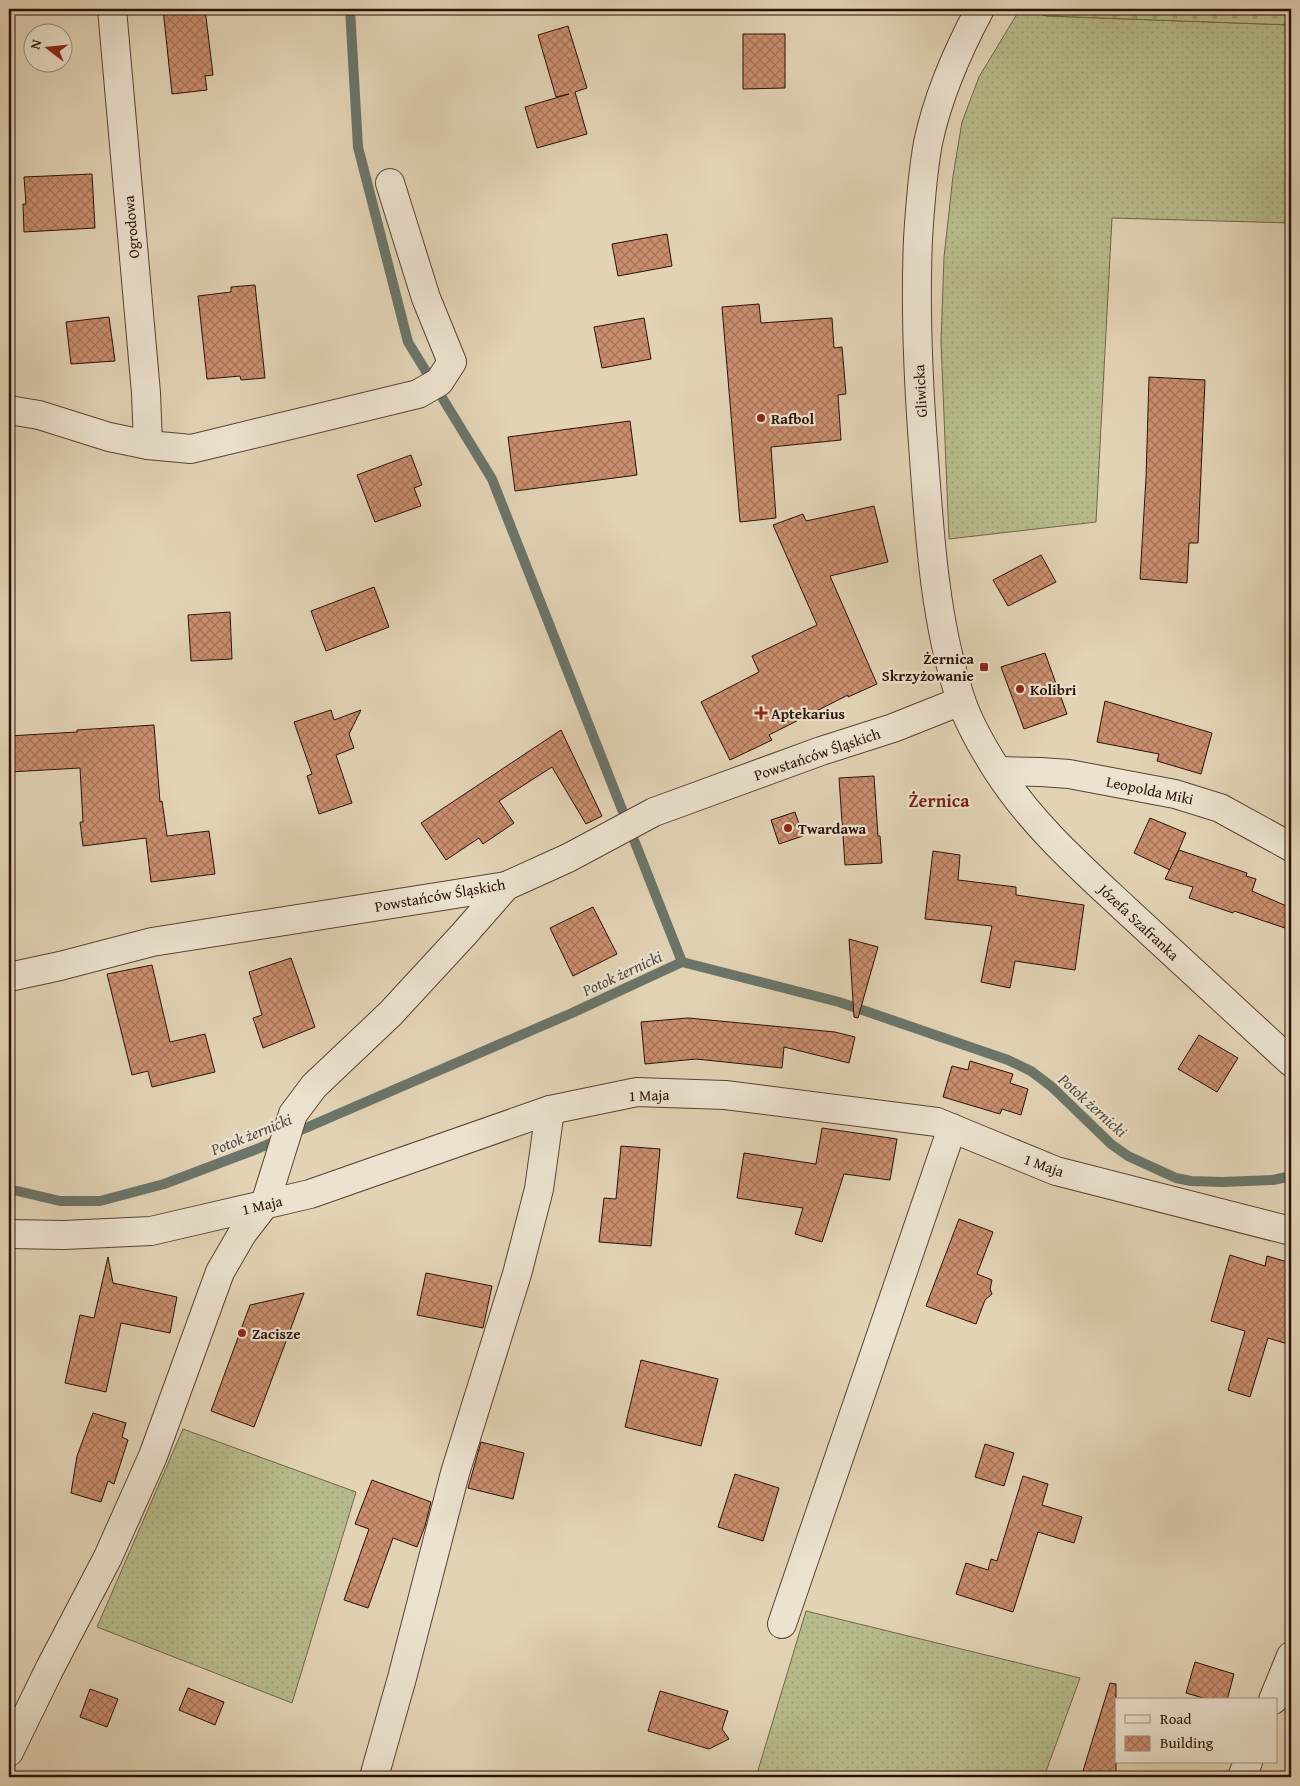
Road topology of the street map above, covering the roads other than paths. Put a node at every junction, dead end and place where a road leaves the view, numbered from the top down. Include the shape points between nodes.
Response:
1 (112, 9) edge
2 (980, 9) edge
3 (390, 183) dead end
4 (9, 410) edge
5 (148, 445) junction
6 (961, 701) junction
7 (998, 771) junction
8 (1291, 847) edge
9 (506, 886) junction
10 (9, 977) edge
11 (1291, 1062) edge
12 (550, 1110) junction
13 (952, 1128) junction
14 (265, 1204) junction
15 (1291, 1231) edge
16 (9, 1234) edge
17 (782, 1624) dead end
18 (1291, 1656) edge
19 (1274, 1698) edge
20 (9, 1752) edge
21 (1247, 1764) edge
22 (374, 1777) edge
23 (1242, 1777) edge

1 - 5 street, Ogrodowa
2 - 6 street, Gliwicka via 948,73 935,111 923,178 917,277 920,406 931,538 947,650
3 - 5 street via 426,298 452,362 429,388 191,449
4 - 5 street
6 - 7 street, Gliwicka via 975,733
6 - 9 street, Powstańców Śląskich via 894,728 654,812 568,858
7 - 8 street, Leopolda Miki via 1069,774 1175,794 1220,808
7 - 11 street, Józefa Szafranka via 1045,830 1098,884
9 - 10 street, Powstańców Śląskich via 152,942
9 - 14 street via 391,1013 314,1086 293,1114
12 - 13 street, 1 Maja via 637,1092 726,1095 937,1122
12 - 14 street, 1 Maja via 310,1194
12 - 22 street via 539,1189 455,1473
13 - 15 street, 1 Maja via 1056,1171
13 - 17 street
14 - 16 street, 1 Maja via 151,1231
14 - 20 street via 242,1234 220,1272 149,1464 108,1557
18 - 19 street
21 - 23 street

